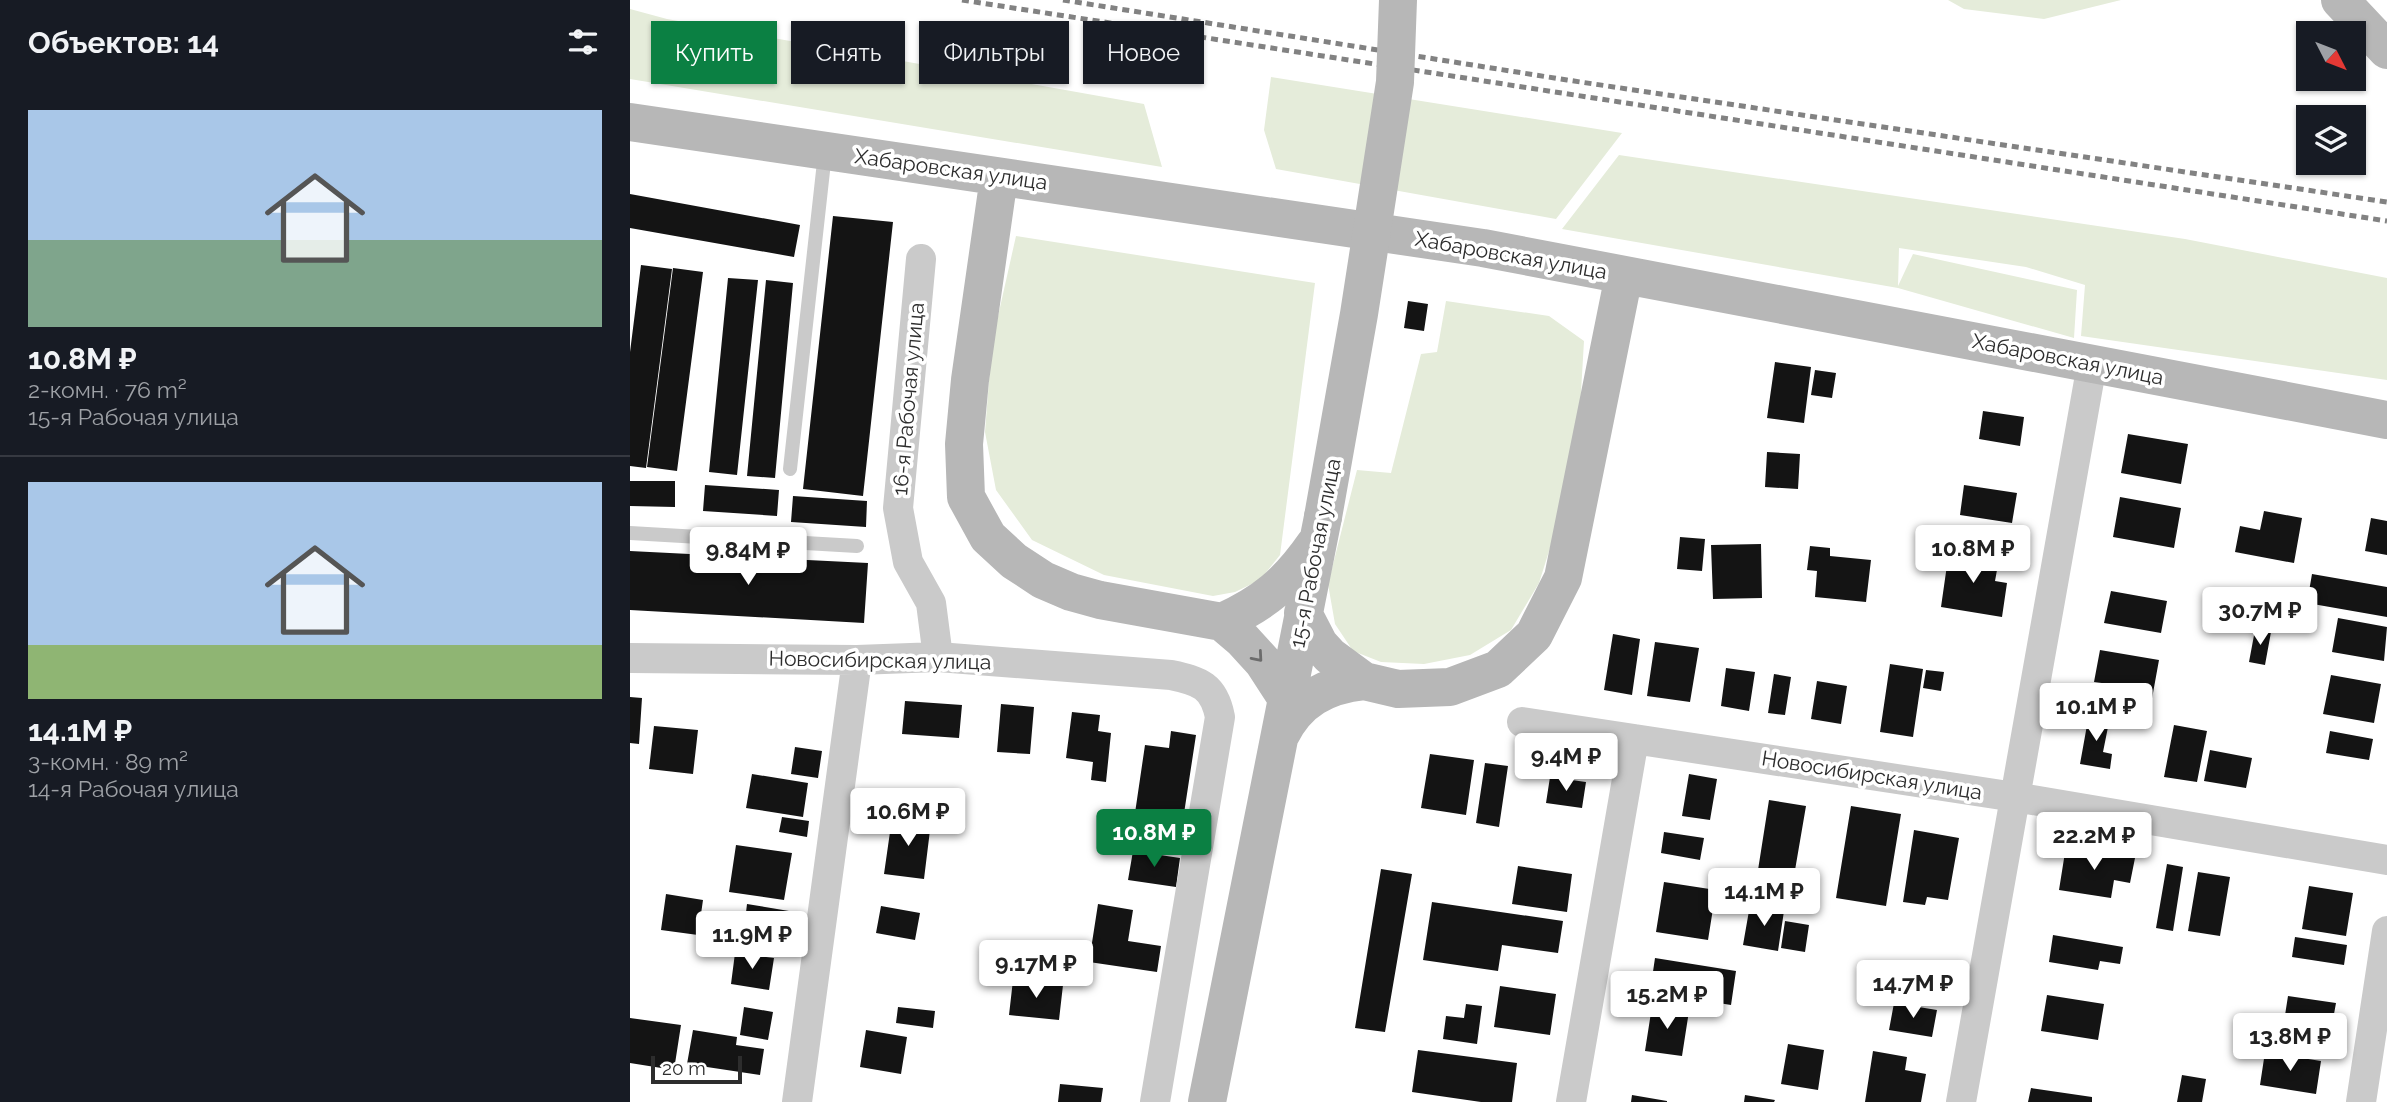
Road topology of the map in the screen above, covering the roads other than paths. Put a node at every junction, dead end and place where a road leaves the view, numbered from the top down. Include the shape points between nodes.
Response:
1 (1398, 0) edge
2 (2340, 0) edge
3 (2387, 50) edge
4 (630, 122) edge
5 (825, 151) junction
6 (999, 177) junction
7 (921, 259) dead end
8 (1625, 275) junction
9 (2092, 364) junction
10 (2387, 419) edge
11 (790, 469) dead end
12 (1320, 530) junction
13 (630, 533) edge
14 (857, 547) dead end
15 (1303, 613) junction
16 (1222, 622) junction
17 (630, 657) edge
18 (938, 657) junction
19 (857, 660) junction
20 (1364, 681) junction
21 (1287, 699) junction
22 (1522, 722) dead end
23 (1279, 739) junction
24 (1634, 739) junction
25 (2015, 797) junction
26 (2387, 860) edge
27 (2387, 931) edge
28 (797, 1102) edge
29 (1154, 1102) edge
30 (1207, 1102) edge
31 (1571, 1102) edge
32 (1961, 1102) edge
33 (2361, 1102) edge

1 - 12 main road, 15-я Рабочая улица, bridge via 1395,82
2 - 3 main road
4 - 5 main road, Хабаровская улица
5 - 6 main road, Хабаровская улица
5 - 11 lane
6 - 8 main road, Хабаровская улица via 1483,248
6 - 16 main road via 970,380 964,444 967,497 988,537 1043,580 1100,600
7 - 18 street, 16-я Рабочая улица via 898,508 908,562 931,603
8 - 9 main road, Хабаровская улица
8 - 20 main road via 1563,578 1534,635 1497,669 1450,687 1398,689
9 - 10 main road, Хабаровская улица
9 - 25 street
12 - 15 main road, 15-я Рабочая улица
12 - 16 main road via 1283,583 1262,602
13 - 14 lane
15 - 20 main road via 1330,656
15 - 21 main road, 15-я Рабочая улица
16 -> 21 main road via 1263,662
17 - 19 street, Новосибирская улица
18 - 19 street, Новосибирская улица
18 - 29 street, Новосибирская улица via 1171,675 1194,679 1217,701 1220,717
19 - 28 street
20 - 23 main road via 1343,683 1308,700 1289,719
21 - 23 main road, 15-я Рабочая улица
22 - 24 street, Новосибирская улица
23 - 30 main road, 15-я Рабочая улица
24 - 25 street, Новосибирская улица
24 - 31 street
25 - 26 street, Новосибирская улица
25 - 32 street
27 - 33 street

